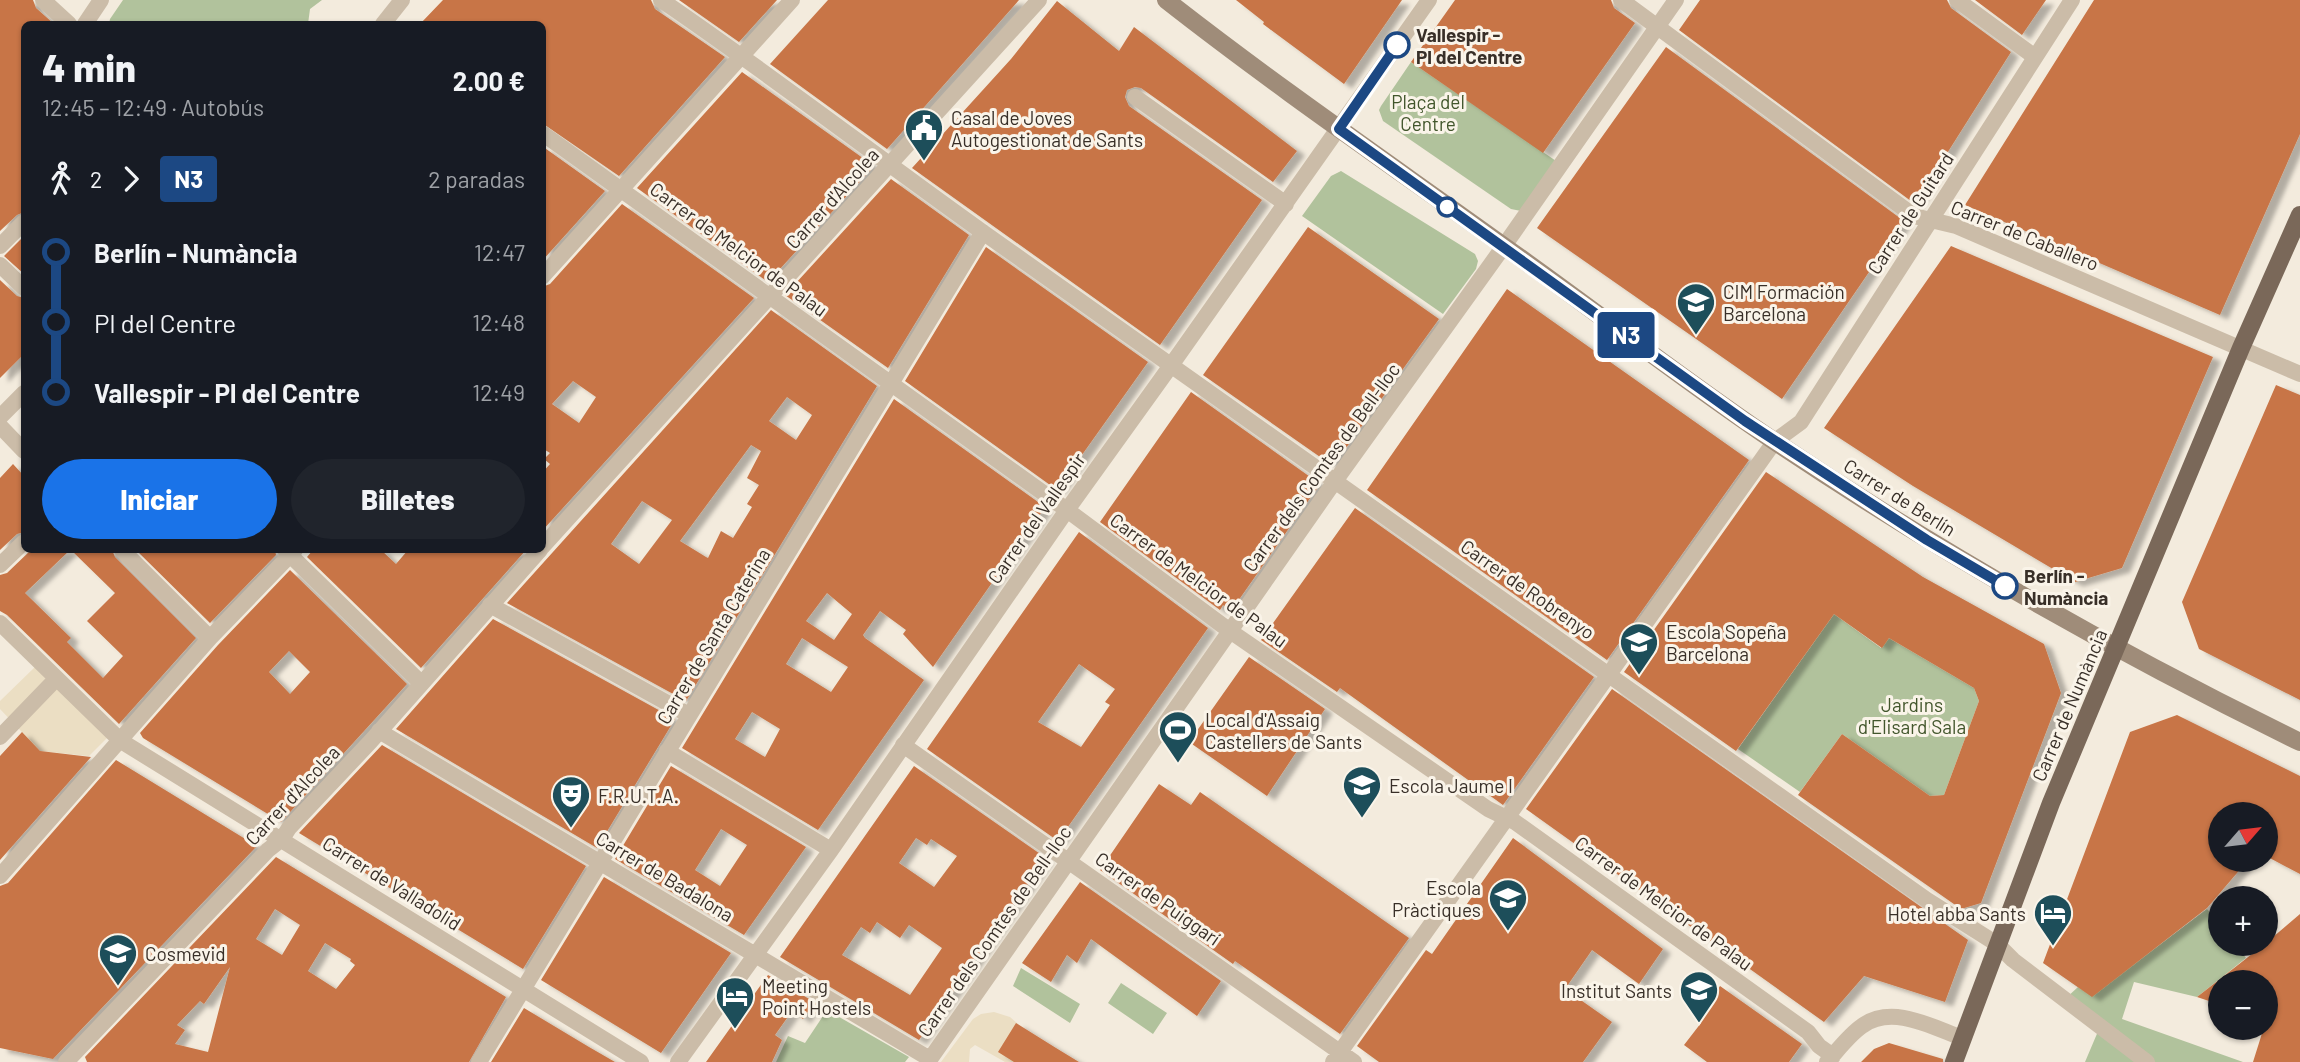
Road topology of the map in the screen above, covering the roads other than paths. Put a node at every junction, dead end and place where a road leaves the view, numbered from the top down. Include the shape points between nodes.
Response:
1 (43, 0) edge
2 (102, 0) edge
3 (402, 0) edge
4 (661, 0) edge
5 (792, 0) edge
6 (1039, 0) edge
7 (1166, 0) edge
8 (1429, 0) edge
9 (1620, 0) edge
10 (1676, 0) edge
11 (1957, 0) edge
12 (2072, 0) edge
13 (66, 21) edge
14 (87, 21) edge
15 (389, 21) edge
16 (1657, 27) junction
17 (741, 55) junction
18 (2035, 57) junction
19 (1135, 97) dead end
20 (1339, 129) junction
21 (546, 136) edge
22 (891, 164) junction
23 (622, 190) junction
24 (1286, 204) junction
25 (2300, 215) edge
26 (1931, 220) junction
27 (21, 225) edge
28 (983, 232) junction
29 (0, 246) edge
30 (1504, 246) junction
31 (0, 265) edge
32 (546, 273) edge
33 (21, 285) edge
34 (770, 297) junction
35 (2241, 348) junction
36 (1172, 364) junction
37 (2300, 374) edge
38 (891, 384) junction
39 (21, 396) edge
40 (0, 417) edge
41 (0, 426) edge
42 (1775, 442) junction
43 (21, 448) edge
44 (1336, 480) junction
45 (1067, 510) junction
46 (546, 543) edge
47 (21, 545) edge
48 (125, 553) edge
49 (288, 553) edge
50 (292, 553) edge
51 (537, 553) edge
52 (0, 565) edge
53 (490, 605) junction
54 (0, 623) edge
55 (1230, 631) junction
56 (211, 638) junction
57 (2116, 648) junction
58 (1610, 674) junction
59 (56, 679) junction
60 (421, 682) junction
61 (689, 715) junction
62 (379, 731) junction
63 (0, 737) edge
64 (121, 741) junction
65 (2300, 742) edge
66 (903, 745) junction
67 (667, 751) junction
68 (1507, 818) junction
69 (282, 839) junction
70 (831, 850) junction
71 (1068, 860) junction
72 (599, 862) junction
73 (0, 876) edge
74 (1997, 944) junction
75 (756, 954) junction
76 (522, 989) junction
77 (1962, 1038) junction
78 (1336, 1057) edge
79 (1830, 1059) edge
80 (929, 1061) edge
81 (66, 1062) edge
82 (479, 1062) edge
83 (641, 1062) edge
84 (678, 1062) edge
85 (1354, 1062) edge
86 (1954, 1062) edge
87 (2147, 1062) edge

1 - 13 street
2 - 14 street
3 - 15 street
4 - 17 street, Carrer de Robrenyo
5 - 17 street
6 - 22 street, Carrer d'Alcolea
7 - 20 main road, Carrer de Berlín
8 - 20 street, Carrer del Vallespir
9 - 16 street, Carrer de Caballero
10 - 16 street, Carrer dels Comtes de Bell-lloc
11 - 18 street
12 - 18 street, Carrer de Guitard
16 - 26 street, Carrer de Caballero via 1914,216
16 - 30 street, Carrer dels Comtes de Bell-lloc
17 - 22 street, Carrer de Robrenyo
17 - 23 street
18 - 26 street, Carrer de Guitard
19 - 24 street
20 - 24 street, Carrer del Vallespir
20 - 30 main road, Carrer de Berlín
21 - 23 street, Carrer de Melcior de Palau
22 - 28 street, Carrer de Robrenyo
22 - 34 street, Carrer d'Alcolea
23 - 32 street
23 - 34 street, Carrer de Melcior de Palau
24 - 36 street, Carrer del Vallespir
25 - 35 main road, Carrer de Numància
26 - 35 street, Carrer de Caballero via 1955,226
26 - 42 street, Carrer de Guitard via 1801,422
27 - 29 street
28 - 36 street, Carrer de Robrenyo
28 - 38 street, Carrer de Santa Caterina
30 - 42 main road, Carrer de Berlín
30 - 44 street, Carrer dels Comtes de Bell-lloc
31 - 33 street
34 - 38 street, Carrer de Melcior de Palau
34 - 46 street, Carrer d'Alcolea
35 - 37 street, Carrer de Caballero
35 - 57 main road, Carrer de Numància
36 - 44 street, Carrer de Robrenyo
36 - 45 street, Carrer del Vallespir
38 - 45 street, Carrer de Melcior de Palau
38 - 61 street, Carrer de Santa Caterina
39 - 40 street
41 - 43 street
42 - 57 main road, Carrer de Berlín via 1937,546
42 - 58 street, Carrer de Guitard
44 - 55 street, Carrer dels Comtes de Bell-lloc
44 - 58 street, Carrer de Robrenyo
45 - 55 street, Carrer de Melcior de Palau
45 - 66 street, Carrer del Vallespir
47 - 52 street
48 - 56 street
49 - 56 street
50 - 60 street
51 - 53 street, Carrer d'Alcolea
53 - 60 street, Carrer d'Alcolea
53 - 61 street
54 - 59 street, Carrer de Valladolid
55 - 68 street, Carrer de Melcior de Palau
55 - 71 street, Carrer dels Comtes de Bell-lloc
56 - 64 street
57 - 65 main road, Carrer de Berlín
57 - 74 main road, Carrer de Numància
58 - 68 street, Carrer de Guitard
58 - 74 street, Carrer de Robrenyo via 1927,900
59 - 63 street
59 - 64 street, Carrer de Valladolid
60 - 62 street, Carrer d'Alcolea
61 - 67 street, Carrer de Santa Caterina
62 - 69 street, Carrer d'Alcolea
62 - 72 street, Carrer de Badalona
64 - 69 street, Carrer de Valladolid
64 - 73 street
66 - 70 street, Carrer del Vallespir
66 - 71 street, Carrer de Puiggarí
67 - 70 street
67 - 72 street, Carrer de Santa Caterina
68 - 78 street
68 - 79 street, Carrer de Melcior de Palau via 1808,1032
69 - 76 street, Carrer de Valladolid
69 - 81 street, Carrer d'Alcolea
70 - 75 street, Carrer del Vallespir
71 - 78 street, Carrer de Puiggarí
71 - 80 street, Carrer dels Comtes de Bell-lloc
72 - 75 street, Carrer de Badalona
72 - 76 street, Carrer de Santa Caterina
74 - 77 main road, Carrer de Numància
74 - 87 street, Carrer de Robrenyo
75 - 80 street, Carrer de Badalona
75 - 84 street, Carrer del Vallespir
76 - 82 street, Carrer de Santa Caterina
76 - 83 street, Carrer de Valladolid
77 - 79 street via 1905,1018 1876,1018 1860,1027
77 - 86 main road, Carrer de Numància
78 - 85 street, Carrer de Puiggarí

